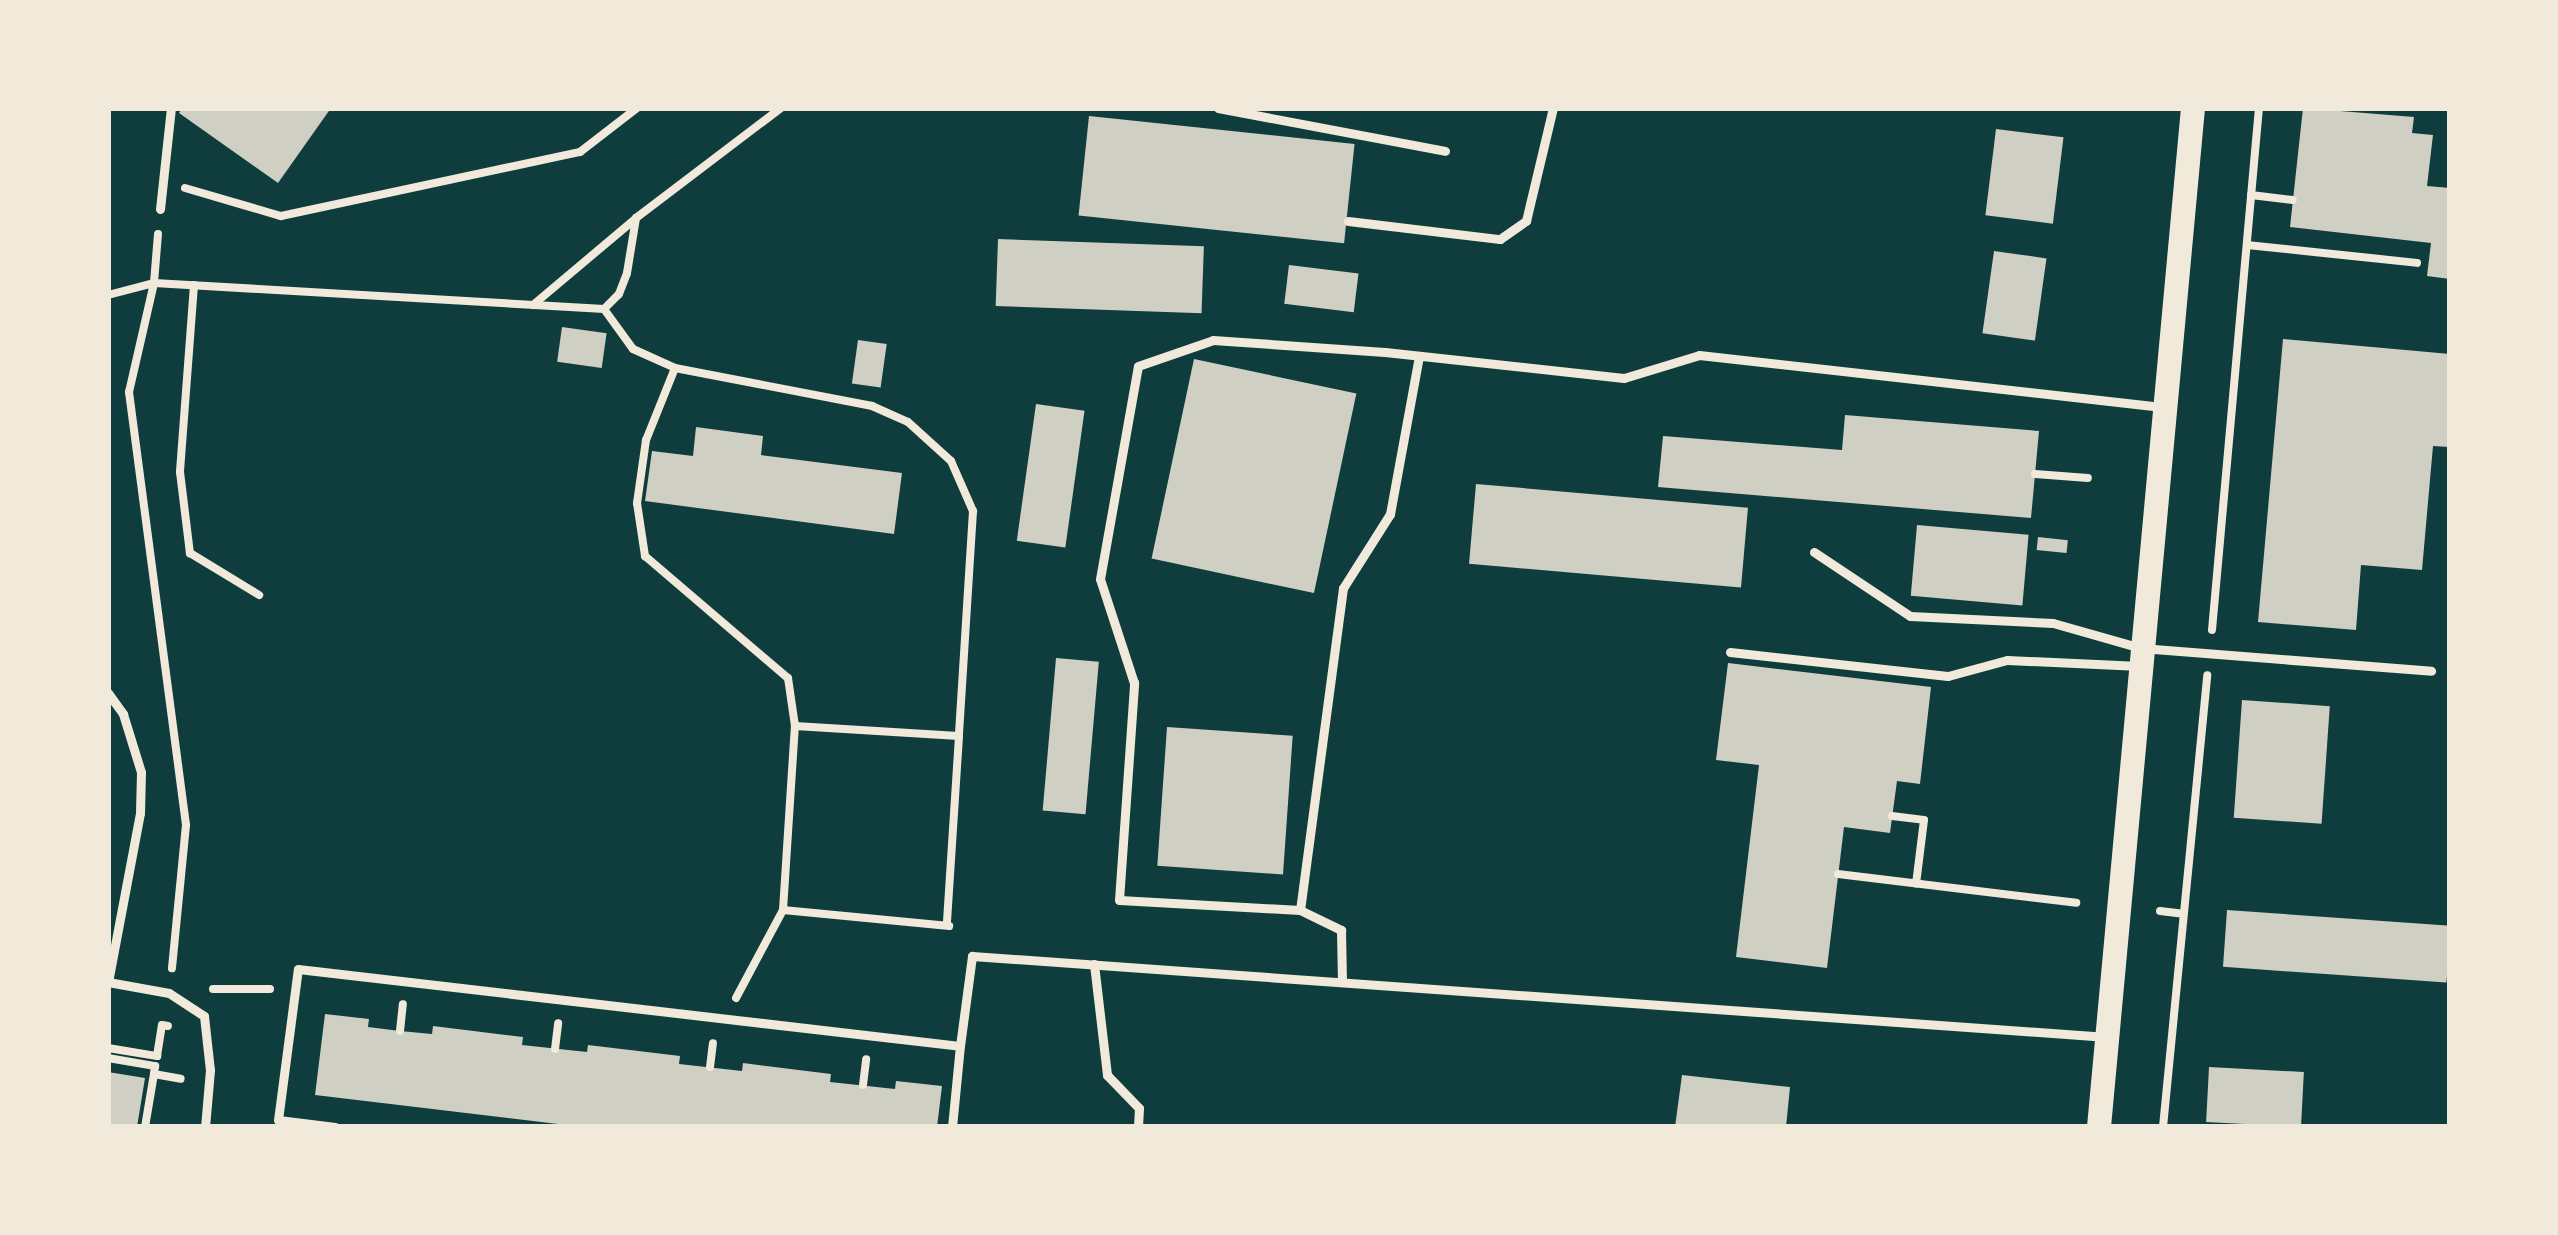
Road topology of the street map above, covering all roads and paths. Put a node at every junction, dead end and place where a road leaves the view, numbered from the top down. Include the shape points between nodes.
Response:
1 (171, 108) edge
2 (637, 108) edge
3 (781, 108) edge
4 (1218, 108) edge
5 (1553, 108) edge
6 (2193, 108) edge
7 (2259, 108) edge
8 (1445, 151) dead end
9 (160, 180) junction
10 (2251, 196) junction
11 (2293, 200) dead end
12 (160, 209) joint
13 (636, 218) junction
14 (1348, 221) dead end
15 (2247, 244) junction
16 (2416, 263) dead end
17 (154, 283) junction
18 (194, 285) junction
19 (108, 295) edge
20 (533, 305) junction
21 (604, 309) junction
22 (1419, 356) junction
23 (675, 368) junction
24 (2164, 407) junction
25 (2035, 474) dead end
26 (2088, 478) dead end
27 (1814, 552) dead end
28 (259, 595) dead end
29 (1730, 652) dead end
30 (2210, 652) junction
31 (2140, 657) junction
32 (2431, 670) dead end
33 (108, 692) edge
34 (795, 726) junction
35 (959, 736) junction
36 (1892, 817) dead end
37 (1838, 874) dead end
38 (1916, 884) junction
39 (2076, 902) dead end
40 (783, 910) junction
41 (1300, 910) junction
42 (2160, 911) dead end
43 (2183, 914) junction
44 (947, 924) junction
45 (972, 956) junction
46 (1094, 964) junction
47 (108, 982) edge
48 (1342, 982) junction
49 (295, 992) junction
50 (170, 993) junction
51 (404, 1004) dead end
52 (725, 1019) junction
53 (558, 1023) dead end
54 (176, 1028) dead end
55 (400, 1031) dead end
56 (2107, 1037) junction
57 (960, 1046) junction
58 (108, 1048) edge
59 (555, 1048) dead end
60 (108, 1058) edge
61 (866, 1059) dead end
62 (154, 1074) junction
63 (182, 1079) dead end
64 (863, 1085) dead end
65 (146, 1127) edge
66 (205, 1127) edge
67 (335, 1127) edge
68 (952, 1127) edge
69 (1138, 1127) edge
70 (2099, 1127) edge
71 (2163, 1127) edge

1 - 9 lane
2 - 9 path via 580,152 281,217
3 - 13 path
4 - 8 lane
5 - 14 lane via 1526,221 1500,239
6 - 24 main road
7 - 10 path
9 - 12 lane
10 - 11 path
10 - 15 path
12 - 17 path
13 - 20 path
13 - 21 path via 627,273
15 - 16 path
15 - 30 path
17 - 18 path
17 - 19 path
17 - 50 path via 129,392 185,825
18 - 20 path
18 - 28 path via 180,472 190,553
20 - 21 path
21 - 23 path via 633,349
22 - 24 lane via 1624,377 1699,355
22 - 41 lane via 1390,514 1343,588
22 - 41 lane via 1213,340 1138,366 1100,579 1135,683 1119,900
23 - 34 path via 646,440 637,503 645,556 788,678
23 - 35 path via 872,406 908,422 951,461 974,511
24 - 31 main road
25 - 26 path
27 - 31 lane via 1910,616 2053,623
29 - 31 lane via 1948,676 2007,660
30 - 31 lane
30 - 32 lane
30 - 43 path
31 - 56 main road
33 - 47 lane via 142,772
34 - 35 path
34 - 40 path
35 - 44 path
36 - 38 path via 1924,820
37 - 38 path
38 - 39 path
40 - 44 path
40 - 52 path
41 - 48 lane via 1341,929
42 - 43 path
43 - 71 path
44 - 45 path
45 - 46 lane
45 - 57 lane
46 - 48 lane
46 - 69 lane via 1107,1075 1139,1108
47 - 50 lane
48 - 56 lane
49 - 50 path via 243,986
49 - 52 lane via 298,969
49 - 67 lane via 278,1120
50 - 66 lane via 203,1016 211,1070
51 - 55 path
52 - 57 lane
53 - 59 path
54 - 58 path via 162,1025 157,1056
56 - 70 main road
57 - 68 lane
60 - 62 path via 155,1066
61 - 64 path
62 - 63 path
62 - 65 path

